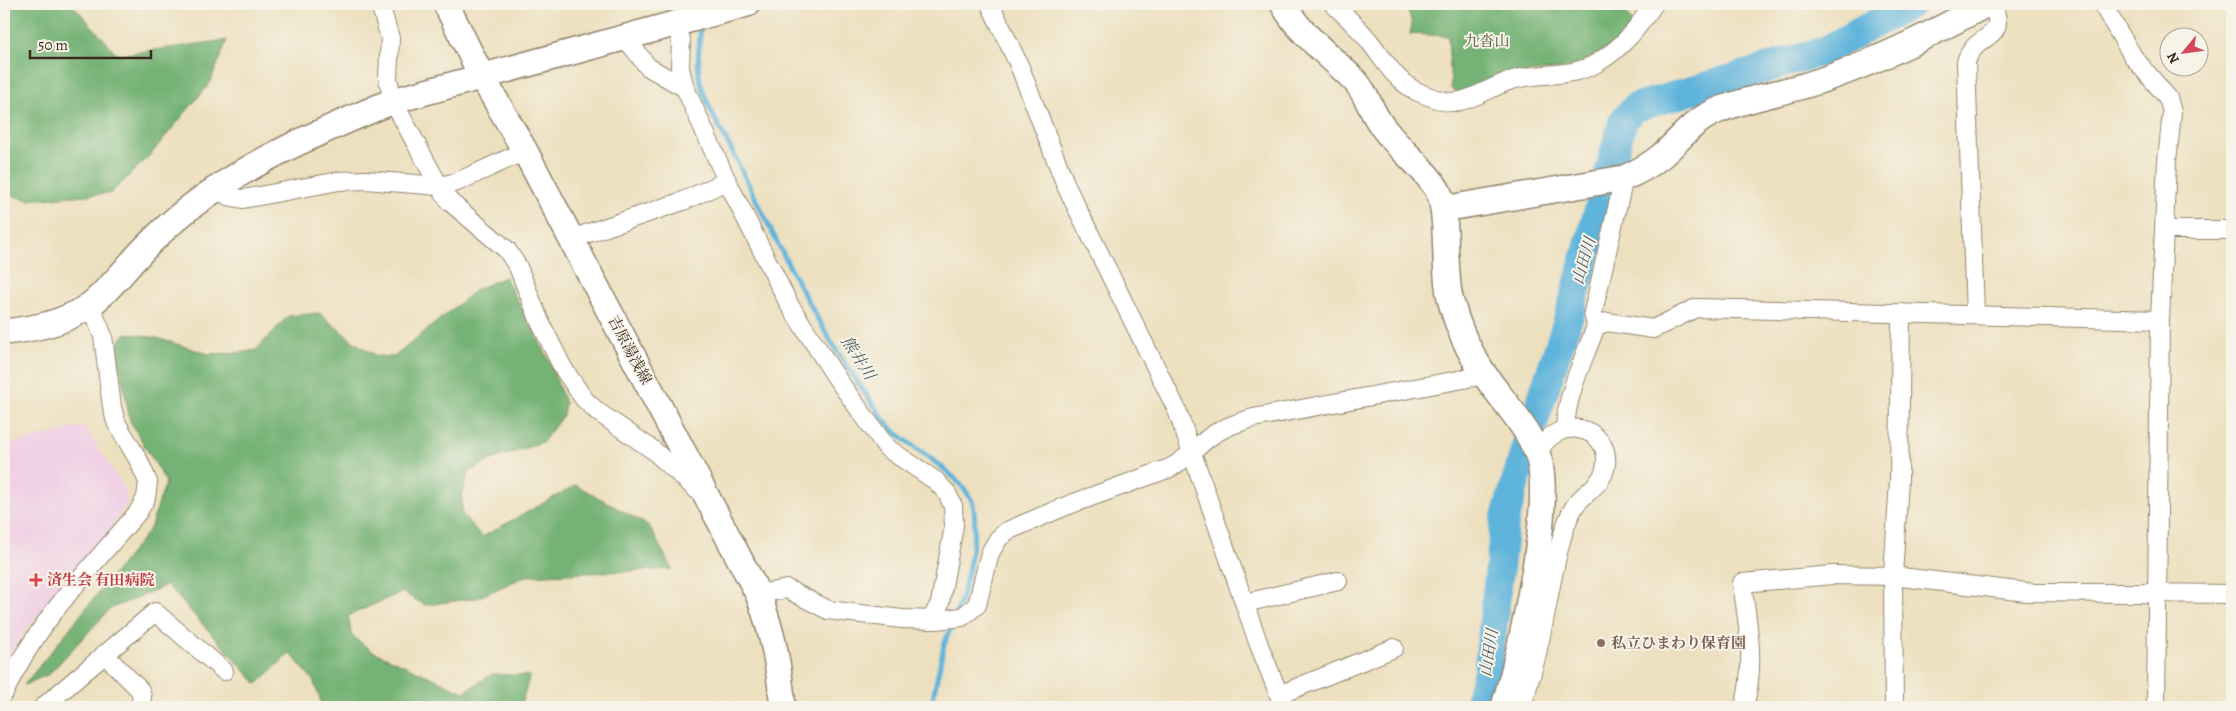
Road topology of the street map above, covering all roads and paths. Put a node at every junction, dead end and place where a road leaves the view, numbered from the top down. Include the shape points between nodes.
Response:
1 (380, 4) edge
2 (446, 4) edge
3 (990, 4) edge
4 (1283, 4) edge
5 (1333, 4) edge
6 (1654, 4) edge
7 (1987, 4) edge
8 (1992, 4) edge
9 (2102, 4) edge
10 (729, 7) edge
11 (680, 22) junction
12 (625, 37) junction
13 (481, 75) junction
14 (685, 88) junction
15 (393, 101) junction
16 (525, 151) junction
17 (1624, 178) junction
18 (727, 181) junction
19 (439, 186) junction
20 (216, 189) junction
21 (1443, 209) junction
22 (2164, 230) junction
23 (2232, 230) edge
24 (571, 239) junction
25 (90, 305) junction
26 (1901, 313) junction
27 (1975, 315) junction
28 (2160, 320) junction
29 (1596, 326) junction
30 (4, 332) edge
31 (1485, 375) junction
32 (1565, 428) junction
33 (1194, 453) junction
34 (1537, 454) junction
35 (712, 506) junction
36 (1893, 576) junction
37 (1338, 581) dead end
38 (758, 594) junction
39 (2158, 594) junction
40 (2232, 594) edge
41 (1245, 603) junction
42 (931, 620) junction
43 (1394, 648) dead end
44 (104, 654) junction
45 (224, 671) dead end
46 (4, 693) edge
47 (1282, 701) edge
48 (43, 707) edge
49 (140, 707) edge
50 (783, 707) edge
51 (1504, 707) edge
52 (1520, 707) edge
53 (1744, 707) edge
54 (1894, 707) edge
55 (2156, 707) edge

1 - 15 street via 390,38 388,79
2 - 13 street, 吉原湯浅線
3 - 33 street via 1019,65 1067,188 1177,410
4 - 21 street via 1297,25 1360,88 1382,128 1437,189
5 - 6 street via 1354,23 1405,84 1442,101 1455,102 1516,79 1576,72 1591,67 1625,43
7 - 17 street via 1841,73 1720,109 1687,129 1662,156
8 - 27 street via 1999,21 1997,28 1972,48 1966,62
9 - 22 street via 2134,58 2168,98 2172,112
10 - 11 street
11 - 12 street
11 - 14 street via 680,68
12 - 13 street
12 - 14 street via 648,67
13 - 15 street
13 - 16 street, 吉原湯浅線
14 - 18 street
15 - 19 street
15 - 20 street via 266,158
16 - 19 street via 457,182
16 - 24 street, 吉原湯浅線
17 - 21 street
17 - 29 street via 1593,312
18 - 24 street via 674,204
18 - 42 street via 790,306 851,399 887,448 936,481 950,500 954,526 940,604
19 - 20 street via 339,181 243,200
19 - 35 street via 449,201 507,250 518,267 563,368 584,399 653,450
20 - 25 street via 198,200 151,242
21 - 31 street via 1450,301 1462,337
22 - 23 street
22 - 28 street
24 - 35 street, 吉原湯浅線
25 - 30 street via 34,329
25 - 46 street via 103,336 114,414 148,482 146,498 138,512 35,636
26 - 27 street
26 - 29 street via 1696,308 1653,329 1606,322
26 - 36 street via 1899,480
27 - 28 street
28 - 39 street
29 - 32 street via 1572,390
31 - 33 street via 1254,418 1208,438
31 - 34 street
32 - 34 street via 1545,440
32 - 52 street via 1582,430 1596,438 1603,448 1606,465 1598,484 1572,511 1563,534 1536,662
33 - 41 street
33 - 42 street via 1152,476 1066,506 1008,531 998,539 990,553 976,606 962,616
34 - 51 street via 1542,503 1535,560
35 - 38 street, 吉原湯浅線
36 - 39 street via 2026,592
36 - 53 street via 1833,576 1742,583 1752,670
36 - 54 street
37 - 41 street
38 - 42 street via 787,589 828,610
38 - 50 street, 吉原湯浅線 via 770,623 779,663
39 - 40 street
39 - 55 street
41 - 47 street
43 - 47 street
44 - 45 street via 155,612
44 - 48 street
44 - 49 street via 140,690

